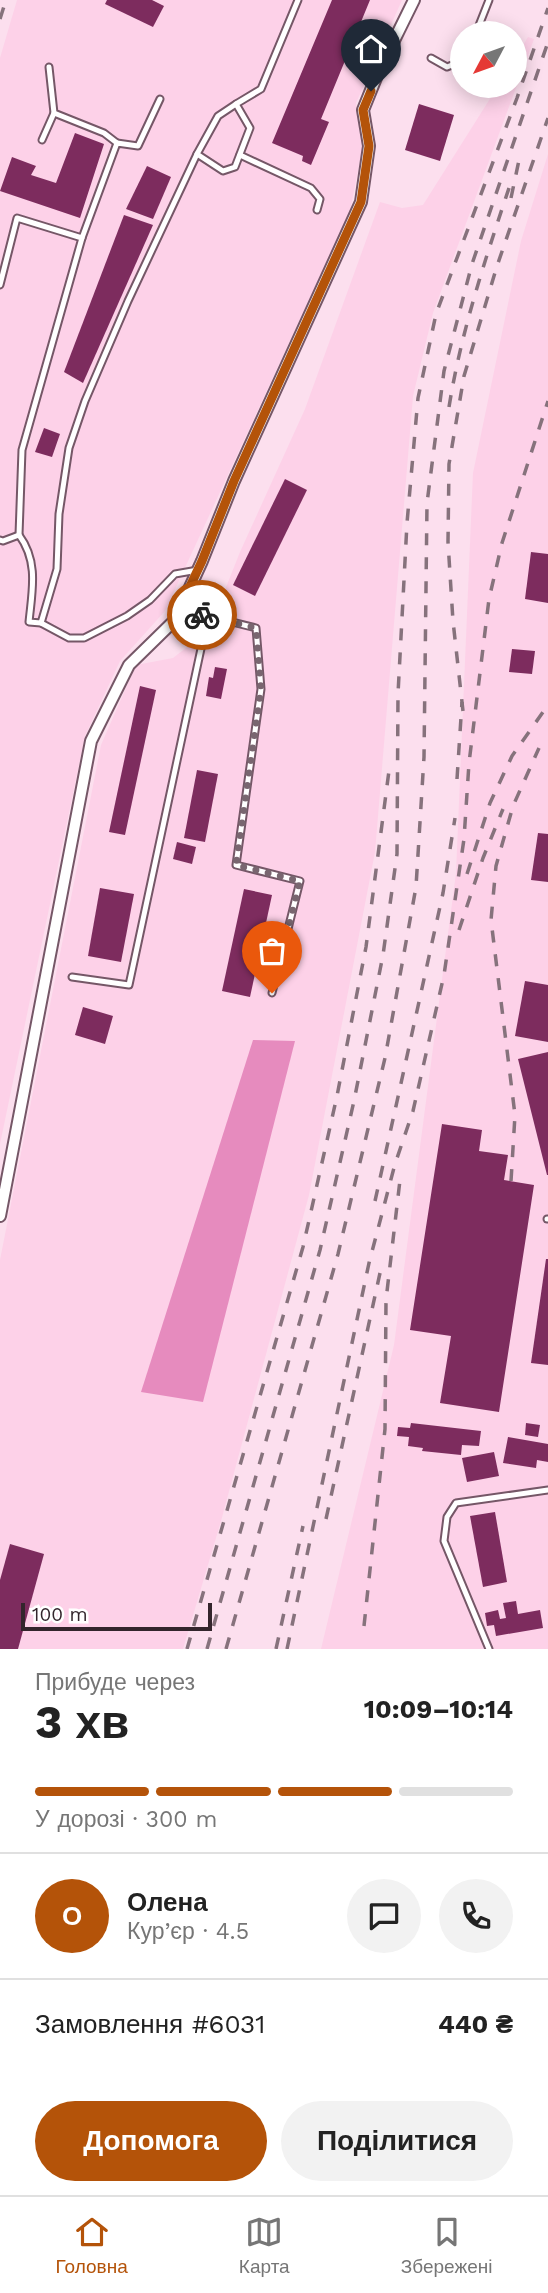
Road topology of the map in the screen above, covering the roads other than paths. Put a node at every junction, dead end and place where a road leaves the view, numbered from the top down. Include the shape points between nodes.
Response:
1 (298, 0) edge
2 (414, 0) edge
3 (489, 0) edge
4 (481, 21) edge
5 (431, 58) dead end
6 (450, 66) edge
7 (49, 67) dead end
8 (160, 99) dead end
9 (236, 104) junction
10 (54, 113) junction
11 (42, 140) dead end
12 (117, 143) junction
13 (197, 154) junction
14 (240, 155) junction
15 (317, 210) dead end
16 (82, 238) junction
17 (0, 285) edge
18 (19, 535) junction
19 (0, 540) edge
20 (198, 570) junction
21 (185, 597) junction
22 (208, 616) junction
23 (41, 622) junction
24 (72, 977) dead end
25 (272, 993) dead end
26 (0, 1216) edge
27 (548, 1490) edge
28 (489, 1649) edge

1 - 9 lane via 261,89
2 - 20 street via 363,110 369,146 361,202
3 - 4 lane
5 - 6 lane
7 - 10 lane
8 - 12 lane via 138,146
9 - 13 lane via 218,116
9 - 14 lane via 250,128
10 - 11 lane
10 - 12 lane
12 - 16 lane
13 - 14 lane via 223,171 235,167
13 - 23 lane via 128,302 69,448 57,569
14 - 15 lane via 311,188 320,199
16 - 17 lane via 17,218
16 - 18 lane via 22,450
18 - 19 lane
18 - 23 lane via 29,548 33,577 29,622
20 - 21 street
20 - 23 lane via 175,574 150,600 84,638 69,638
21 - 22 lane via 200,614
21 - 26 street via 174,620 129,666 91,741
22 - 24 lane via 129,985
22 - 25 lane via 256,628 261,689 236,865 300,881
27 - 28 lane via 456,1503 447,1517 444,1541

